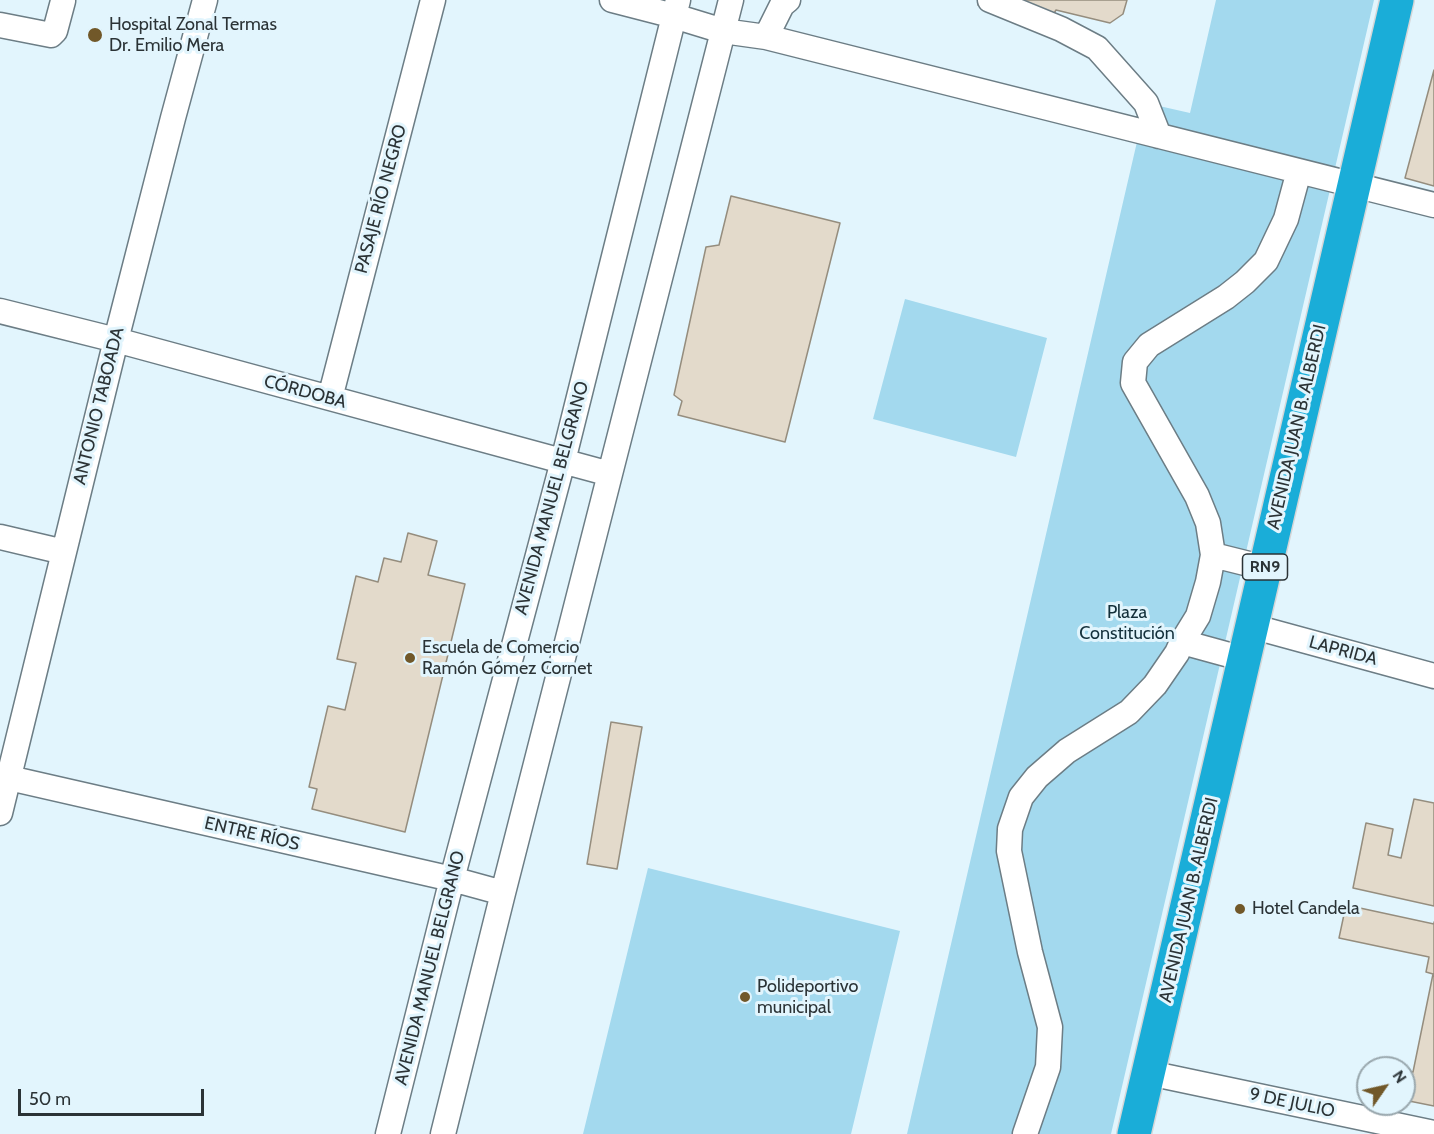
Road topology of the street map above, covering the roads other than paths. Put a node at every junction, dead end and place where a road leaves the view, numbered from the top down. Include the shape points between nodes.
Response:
1 (62, 0) edge
2 (205, 0) edge
3 (433, 0) edge
4 (612, 0) edge
5 (731, 0) edge
6 (788, 0) edge
7 (990, 0) edge
8 (1397, 0) edge
9 (676, 8) edge
10 (0, 25) edge
11 (723, 31) junction
12 (766, 37) junction
13 (1159, 136) junction
14 (1299, 171) junction
15 (1353, 184) junction
16 (1434, 206) edge
17 (0, 311) edge
18 (116, 340) junction
19 (330, 399) junction
20 (563, 461) junction
21 (610, 474) junction
22 (0, 537) edge
23 (64, 552) junction
24 (1214, 555) junction
25 (1264, 567) junction
26 (1251, 626) junction
27 (1182, 642) junction
28 (1244, 659) junction
29 (1434, 676) edge
30 (4, 777) edge
31 (0, 813) edge
32 (452, 879) junction
33 (503, 893) junction
34 (1149, 1073) junction
35 (1434, 1133) edge
36 (388, 1134) edge
37 (443, 1134) edge
38 (1025, 1134) edge
39 (1134, 1134) edge

1 - 10 street via 51,35
2 - 18 street, ANTONIO TABOADA
3 - 19 street, PASAJE RÍO NEGRO
4 - 9 street
5 - 11 street
6 - 12 street
7 - 13 street via 1096,48 1146,103
8 - 15 highway, AVENIDA JUAN B. ALBERDI / RN9
9 - 11 street
9 - 20 street, AVENIDA MANUEL BELGRANO
11 - 12 street
11 - 21 street
12 - 13 street
13 - 14 street
14 - 15 street
14 - 24 street via 1286,219 1266,261 1226,297 1149,345 1135,362 1133,382 1197,496 1208,523
15 - 16 street
15 - 25 highway, AVENIDA JUAN B. ALBERDI / RN9
17 - 18 street, CÓRDOBA
18 - 19 street, CÓRDOBA
18 - 23 street, ANTONIO TABOADA
19 - 20 street, CÓRDOBA
20 - 21 street, CÓRDOBA
20 - 32 street, AVENIDA MANUEL BELGRANO
21 - 33 street
22 - 23 street
23 - 30 street, ANTONIO TABOADA
24 - 25 street
24 - 27 street via 1198,616
25 - 26 highway, AVENIDA JUAN B. ALBERDI / RN9
26 - 28 highway, AVENIDA JUAN B. ALBERDI / RN9
26 - 29 street, LAPRIDA
27 - 28 street
27 - 38 street via 1155,685 1129,712 1067,751 1037,777 1021,797 1010,829 1009,851 1050,1027 1048,1067
28 - 34 highway, AVENIDA JUAN B. ALBERDI / RN9
30 - 31 street, ANTONIO TABOADA
30 - 32 street, ENTRE RÍOS
32 - 33 street, ENTRE RÍOS
32 - 36 street, AVENIDA MANUEL BELGRANO
33 - 37 street
34 - 35 street, 9 DE JULIO
34 - 39 highway, AVENIDA JUAN B. ALBERDI / RN9

